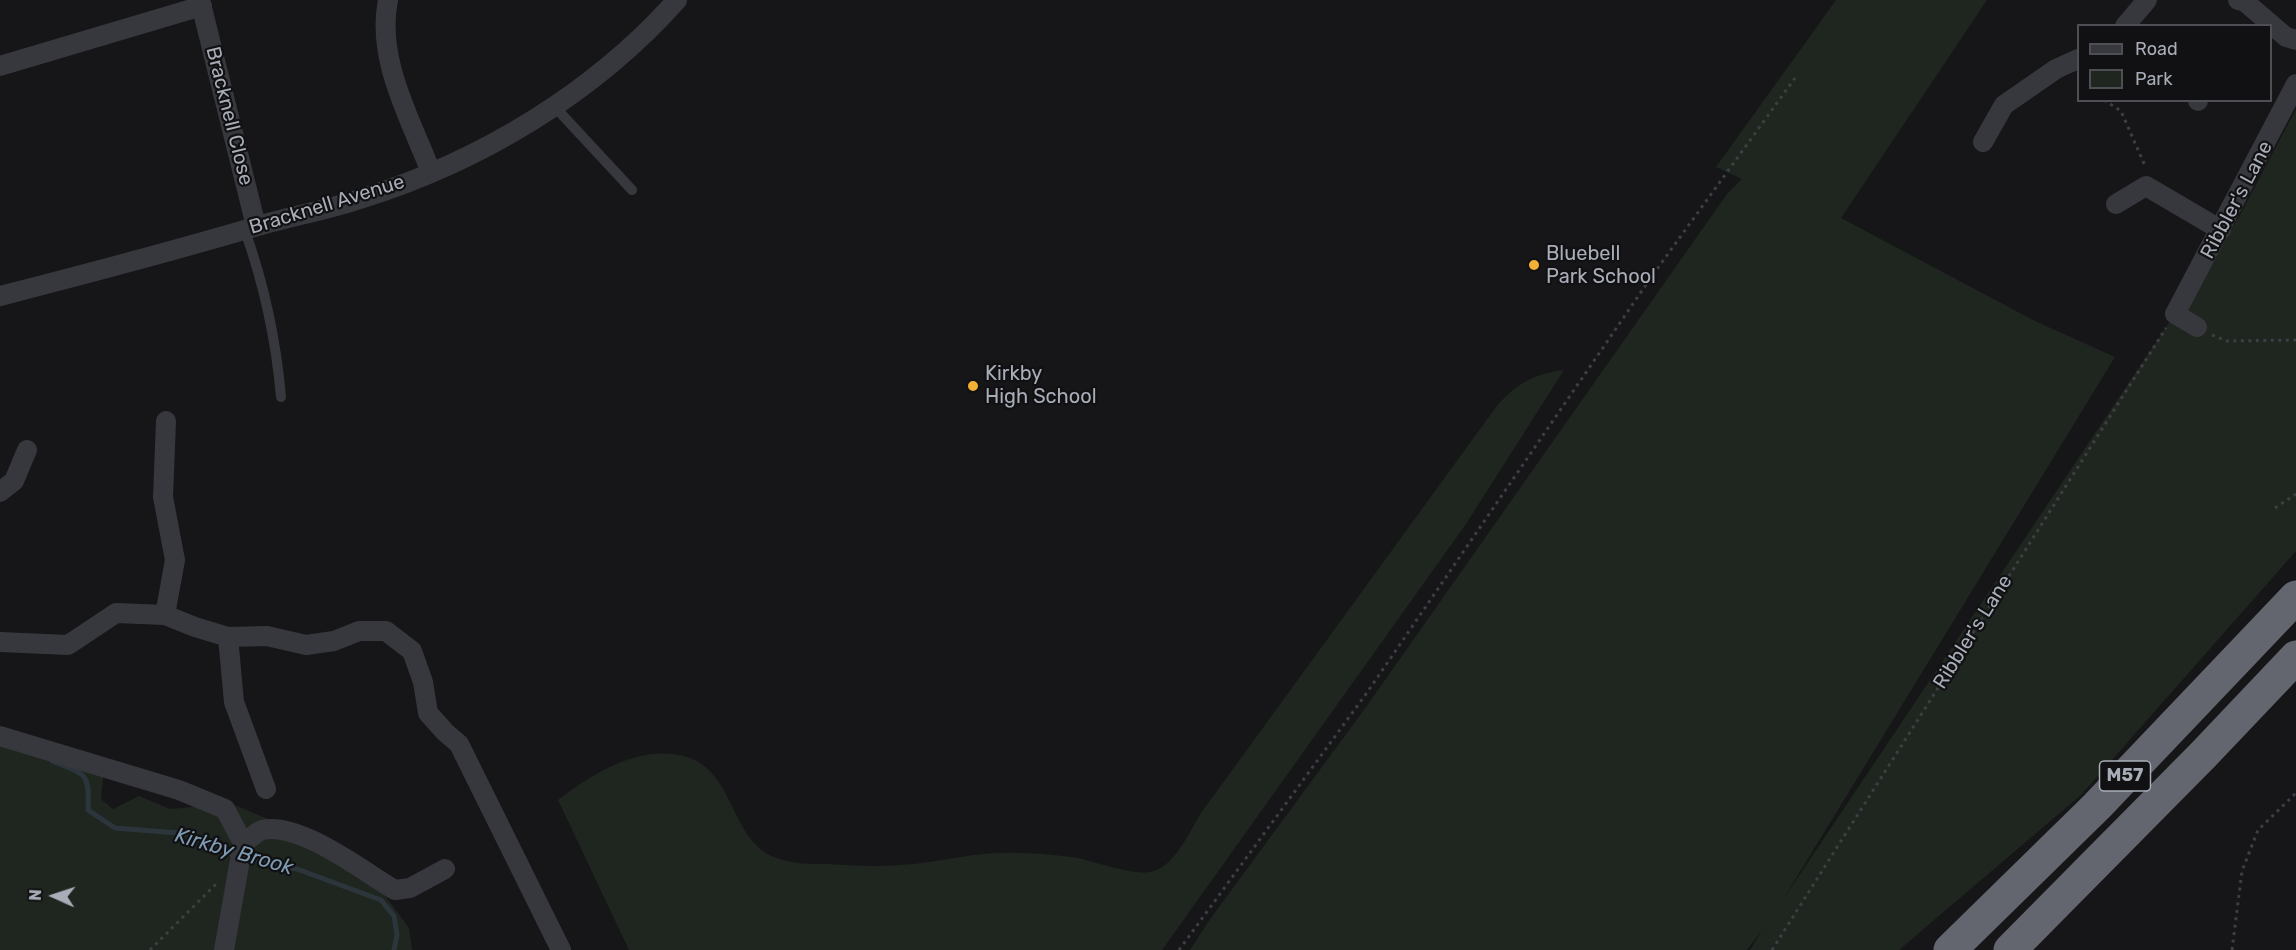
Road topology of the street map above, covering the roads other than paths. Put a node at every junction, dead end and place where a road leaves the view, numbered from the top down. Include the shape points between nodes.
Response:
1 (388, 0) edge
2 (677, 0) edge
3 (2146, 0) edge
4 (2238, 0) edge
5 (201, 3) edge
6 (2127, 24) edge
7 (2271, 24) edge
8 (2272, 25) edge
9 (2296, 40) edge
10 (2077, 60) edge
11 (0, 66) edge
12 (2296, 84) edge
13 (554, 106) junction
14 (1983, 142) dead end
15 (431, 172) junction
16 (632, 190) dead end
17 (2116, 204) dead end
18 (251, 228) junction
19 (2221, 230) junction
20 (0, 296) edge
21 (2197, 327) road end
22 (281, 397) dead end
23 (166, 421) dead end
24 (27, 450) dead end
25 (0, 492) edge
26 (2296, 597) edge
27 (165, 615) junction
28 (228, 637) junction
29 (0, 642) edge
30 (2296, 657) edge
31 (0, 736) edge
32 (266, 789) dead end
33 (243, 843) junction
34 (445, 869) dead end
35 (224, 950) edge
36 (561, 950) edge
37 (1950, 950) edge
38 (2010, 950) edge

1 - 15 street via 388,55
2 - 13 street, Bracknell Avenue via 619,57
3 - 6 street
4 - 7 street
5 - 11 street, Bracknell Close
5 - 18 street, Bracknell Close
8 - 9 street
10 - 14 street via 2056,69 2004,105
12 - 19 street, Ribbler's Lane
13 - 15 street, Bracknell Avenue via 479,150
13 - 16 lane
15 - 18 street, Bracknell Avenue via 363,198
17 - 19 street via 2146,186
18 - 20 street, Bracknell Avenue
18 - 22 lane via 278,358
19 - 21 street, Ribbler's Lane via 2175,314
23 - 27 street via 163,497 175,560
24 - 25 street via 14,481
26 - 37 highway, M57 via 2097,806
27 - 28 street
27 - 29 street via 116,614 68,645
28 - 32 street via 234,702
28 - 36 street via 267,636 306,645 334,641 359,631 386,631 412,651 423,681 428,713 459,744
30 - 38 highway, M57
31 - 33 street via 179,790 225,809
33 - 34 street via 262,830 287,831 320,843 395,890 410,888
33 - 35 street

